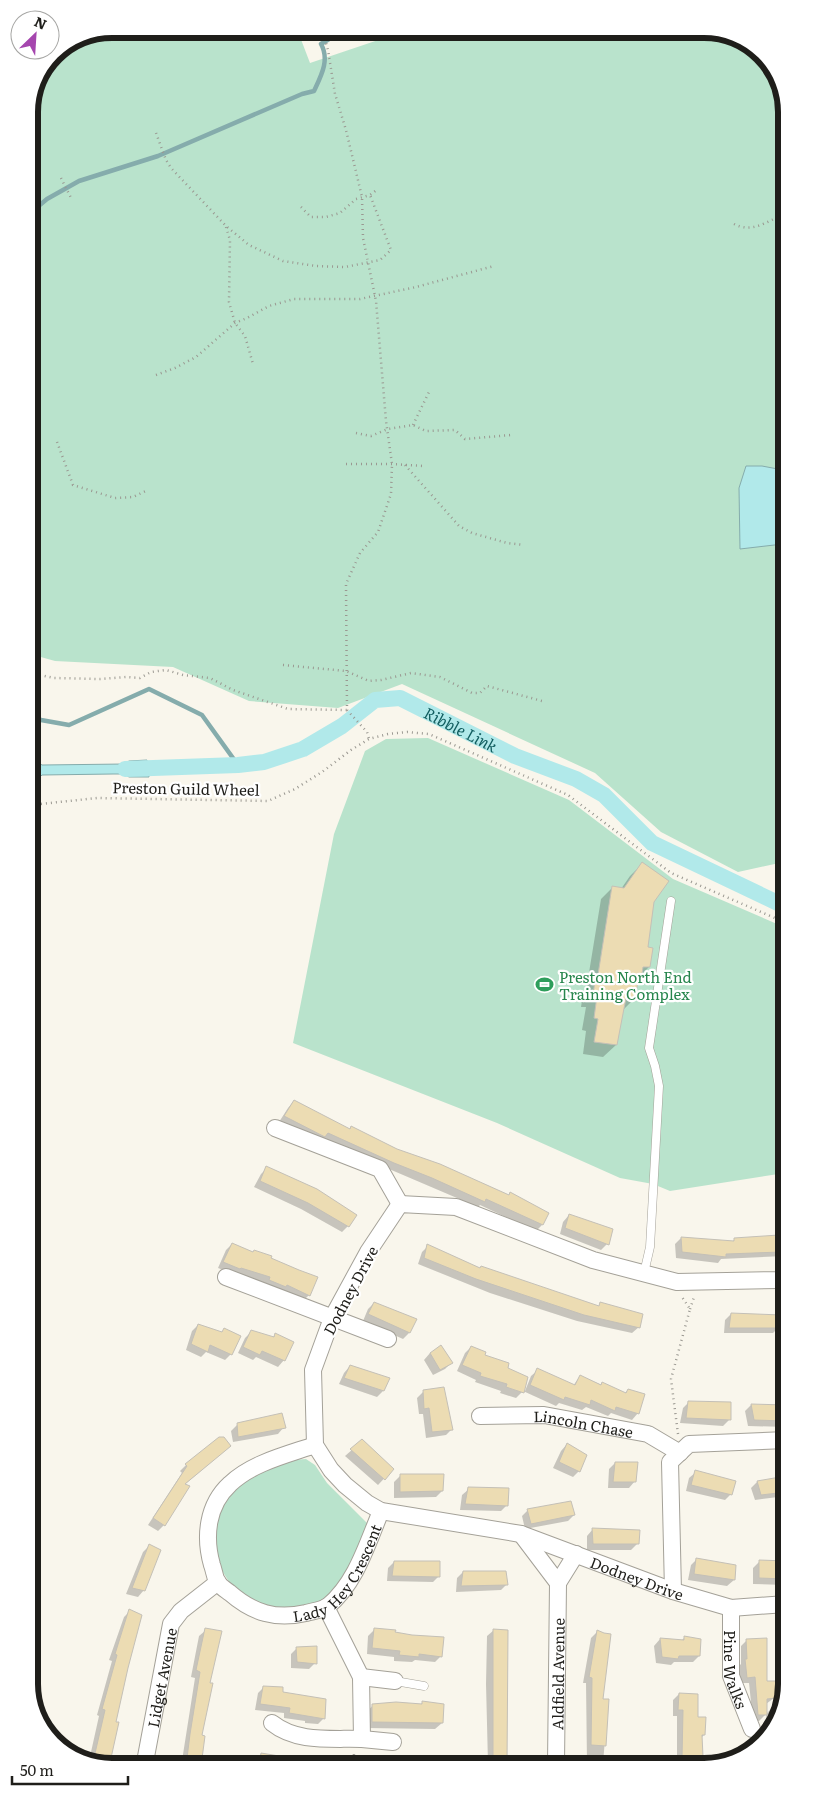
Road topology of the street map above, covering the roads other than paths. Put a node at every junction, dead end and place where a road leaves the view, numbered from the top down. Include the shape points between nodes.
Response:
1 (671, 901) dead end
2 (275, 1128) dead end
3 (400, 1204) junction
4 (644, 1273) junction
5 (226, 1277) dead end
6 (778, 1280) edge
7 (332, 1318) junction
8 (388, 1339) dead end
9 (480, 1416) dead end
10 (778, 1440) edge
11 (315, 1445) junction
12 (680, 1453) junction
13 (381, 1511) junction
14 (521, 1534) junction
15 (576, 1554) junction
16 (218, 1582) junction
17 (558, 1584) junction
18 (673, 1592) junction
19 (778, 1605) edge
20 (326, 1607) junction
21 (731, 1608) junction
22 (361, 1677) junction
23 (395, 1681) joint
24 (424, 1686) dead end
25 (272, 1722) dead end
26 (752, 1729) dead end
27 (362, 1739) junction
28 (393, 1742) dead end
29 (147, 1758) edge
30 (556, 1758) edge

1 - 4 lane via 649,1048 659,1086 650,1247
2 - 3 street via 380,1169
3 - 4 street via 456,1207 594,1260
3 - 7 street, Dodney Drive via 368,1252
4 - 6 street via 677,1282
5 - 7 street
7 - 8 street
7 - 11 street, Dodney Drive via 313,1370
9 - 12 street, Lincoln Chase via 544,1415 648,1434
10 - 12 street via 689,1444
11 - 13 street, Dodney Drive via 345,1485
11 - 16 street via 250,1469 229,1485 218,1499 207,1536
12 - 18 street via 670,1462
13 - 14 street, Dodney Drive
13 - 20 street, Lady Hey Crescent via 347,1585
14 - 15 street, Dodney Drive
14 - 17 street
15 - 17 street
15 - 18 street, Dodney Drive
16 - 20 street, Lady Hey Crescent via 253,1610 268,1614 293,1616
16 - 29 street, Lidget Avenue via 181,1611 171,1624
17 - 30 street, Aldfield Avenue
18 - 21 street, Dodney Drive
19 - 21 street, Dodney Drive
20 - 22 street
21 - 26 street, Pine Walks via 731,1676
22 - 23 street
22 - 27 street
23 - 24 lane
25 - 27 street via 281,1730 297,1736
27 - 28 street

